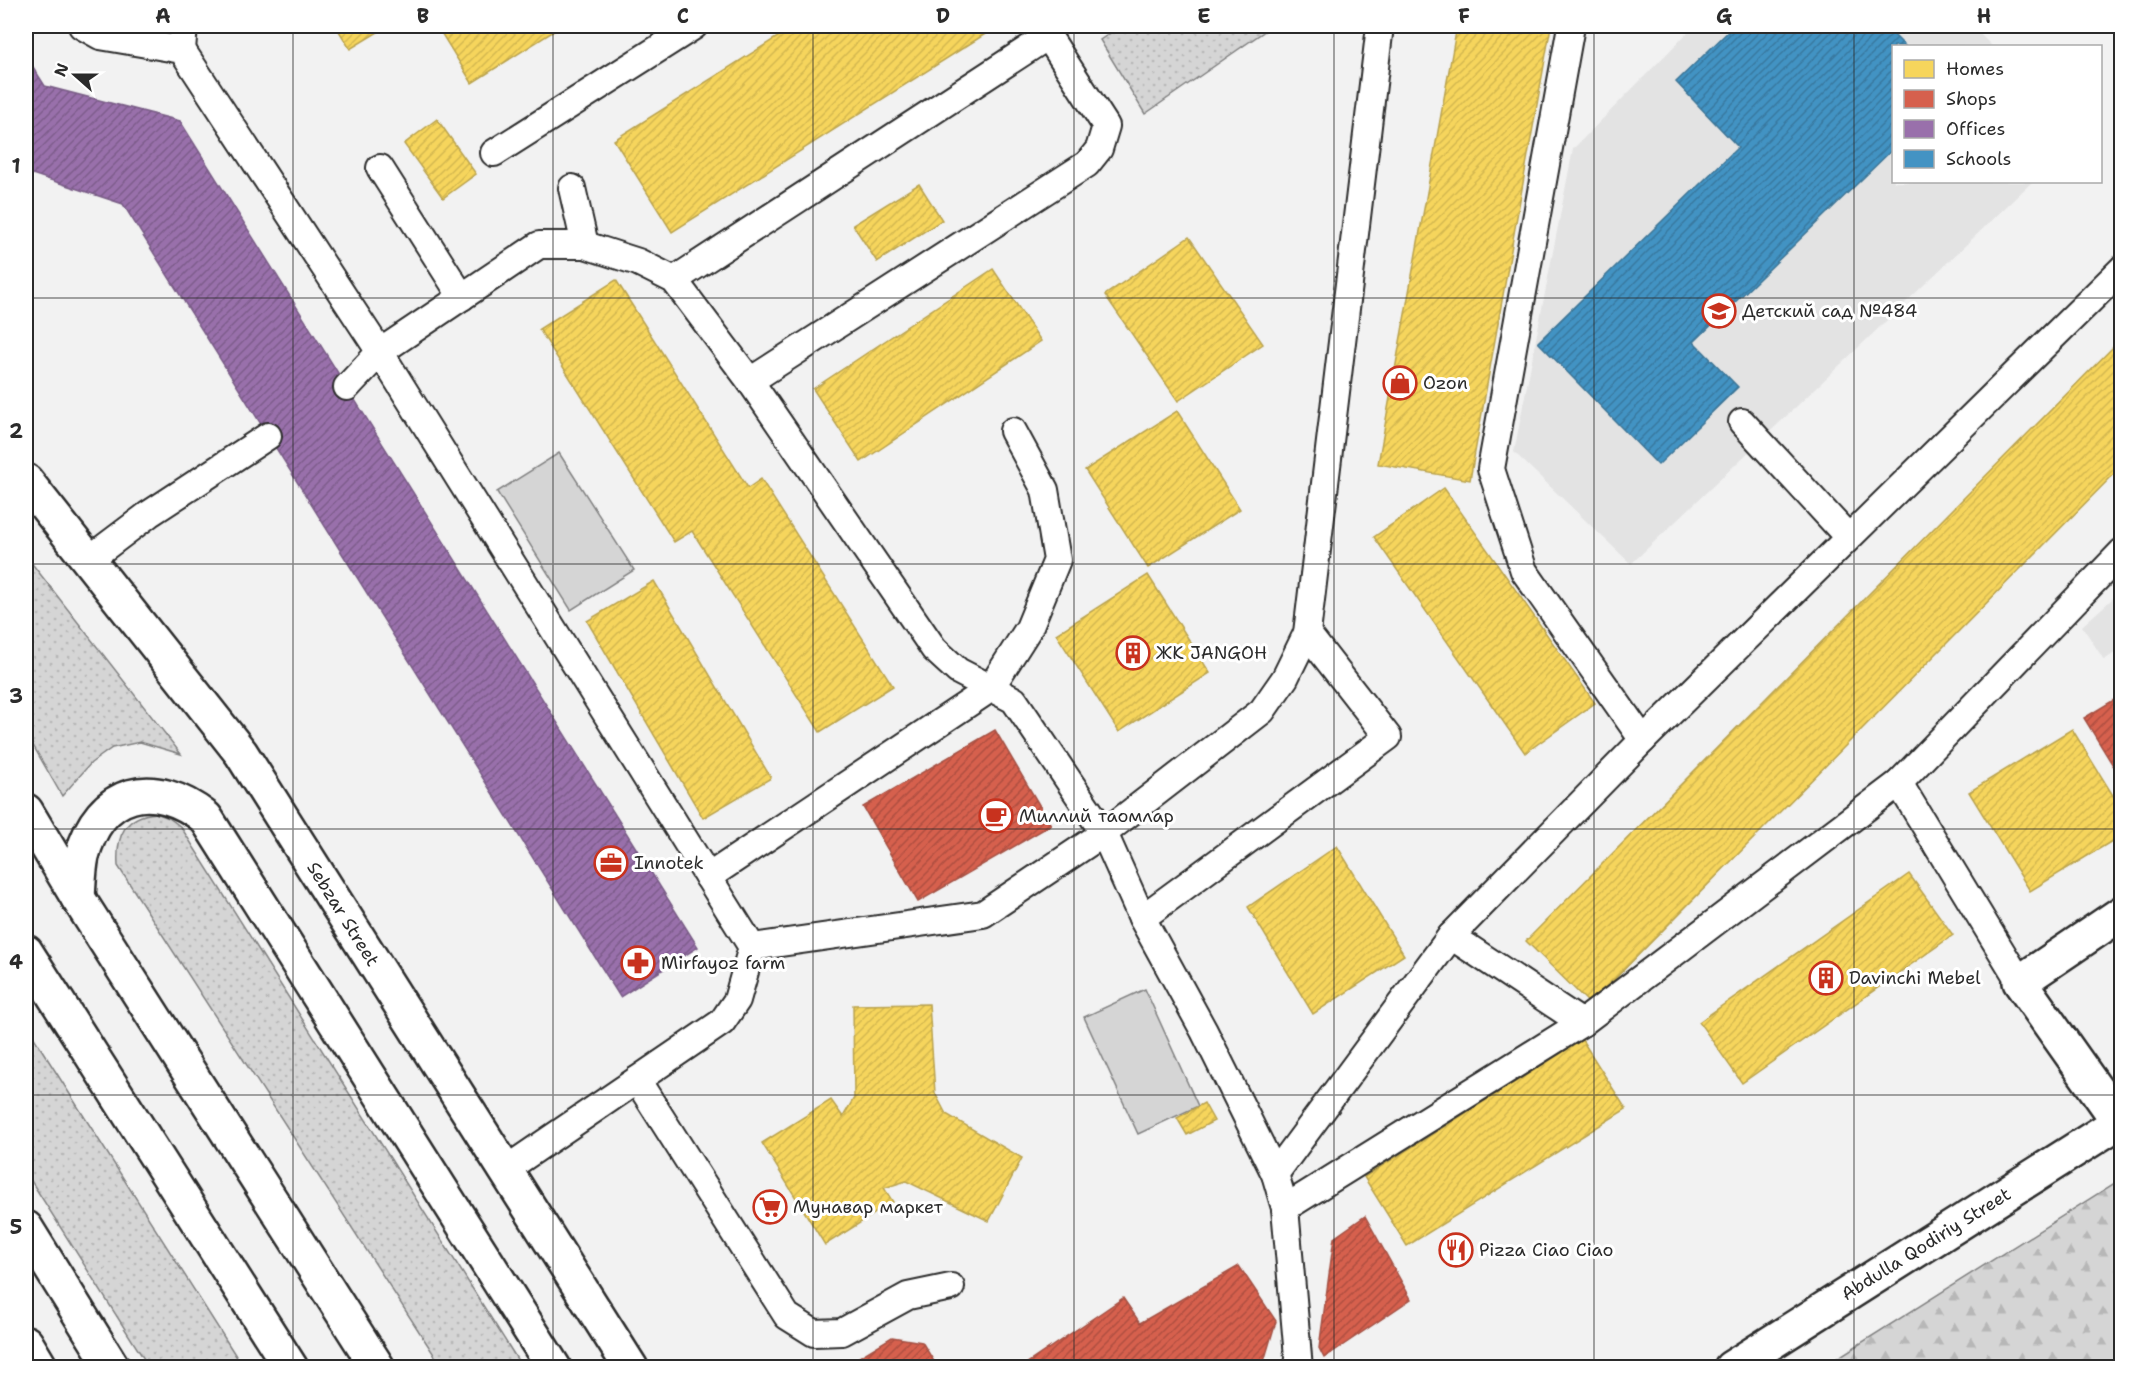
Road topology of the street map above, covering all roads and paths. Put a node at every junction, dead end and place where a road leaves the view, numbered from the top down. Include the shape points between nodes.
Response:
1 (82, 26) edge
2 (694, 26) edge
3 (1380, 26) edge
4 (1571, 26) edge
5 (183, 38) edge
6 (494, 153) dead end
7 (380, 168) dead end
8 (572, 188) dead end
9 (585, 245) junction
10 (2121, 269) edge
11 (674, 280) junction
12 (462, 297) junction
13 (380, 352) junction
14 (750, 381) junction
15 (347, 387) dead end
16 (1742, 422) dead end
17 (1013, 431) dead end
18 (268, 436) dead end
19 (26, 481) edge
20 (1848, 537) junction
21 (2121, 552) edge
22 (88, 560) junction
23 (1307, 633) junction
24 (990, 689) junction
25 (1643, 740) junction
26 (1899, 783) junction
27 (26, 811) edge
28 (1104, 833) junction
29 (708, 877) junction
30 (78, 898) junction
31 (2121, 913) edge
32 (1142, 918) junction
33 (1451, 936) junction
34 (752, 947) junction
35 (26, 952) edge
36 (2020, 982) junction
37 (1582, 1023) junction
38 (637, 1080) junction
39 (2120, 1121) edge
40 (505, 1170) junction
41 (1275, 1174) junction
42 (1285, 1208) junction
43 (26, 1228) edge
44 (951, 1287) dead end
45 (26, 1343) edge
46 (41, 1368) edge
47 (113, 1368) edge
48 (291, 1368) edge
49 (378, 1368) edge
50 (554, 1368) edge
51 (631, 1368) edge
52 (1299, 1368) edge
53 (1731, 1368) edge

1 - 5 lane via 100,36
2 - 6 lane
3 - 23 lane
4 - 25 lane via 1491,469 1524,571
5 - 13 lane
7 - 12 lane
8 - 9 lane
9 - 11 lane via 638,262
9 - 12 lane via 539,245
10 - 20 lane
11 - 14 lane
11 - 14 lane via 1048,36 1106,126 1100,149 1087,164
12 - 13 lane
13 - 15 lane
13 - 29 lane
14 - 24 lane via 934,649 958,671
16 - 20 lane
17 - 24 lane via 1045,490 1057,560 1029,628
18 - 22 lane via 149,514
19 - 22 main road, Sebzar Street
20 - 25 lane
21 - 26 lane
22 - 40 main road, Sebzar Street via 241,753
23 - 28 lane via 1285,678 1262,711
23 - 32 lane via 1388,737
24 - 28 lane via 1014,700
24 - 29 lane
25 - 33 lane
26 - 36 lane
26 - 37 lane
27 - 30 main road
28 - 32 lane
28 - 34 lane via 983,914
29 - 34 lane
30 - 49 main road
30 - 50 main road via 82,858 90,833 114,803 135,794 162,794 185,803 206,818
31 - 36 main road
32 - 41 lane
33 - 37 lane
33 - 41 lane
34 - 38 lane via 737,1000 722,1022
35 - 48 main road
36 - 39 main road
37 - 42 lane
38 - 40 lane
38 - 44 lane via 786,1316 814,1333 842,1332 908,1296
39 - 53 main road, Abdulla Qodiriy Street
40 - 51 main road, Sebzar Street
41 - 42 lane
42 - 52 lane
43 - 47 main road
45 - 46 main road

